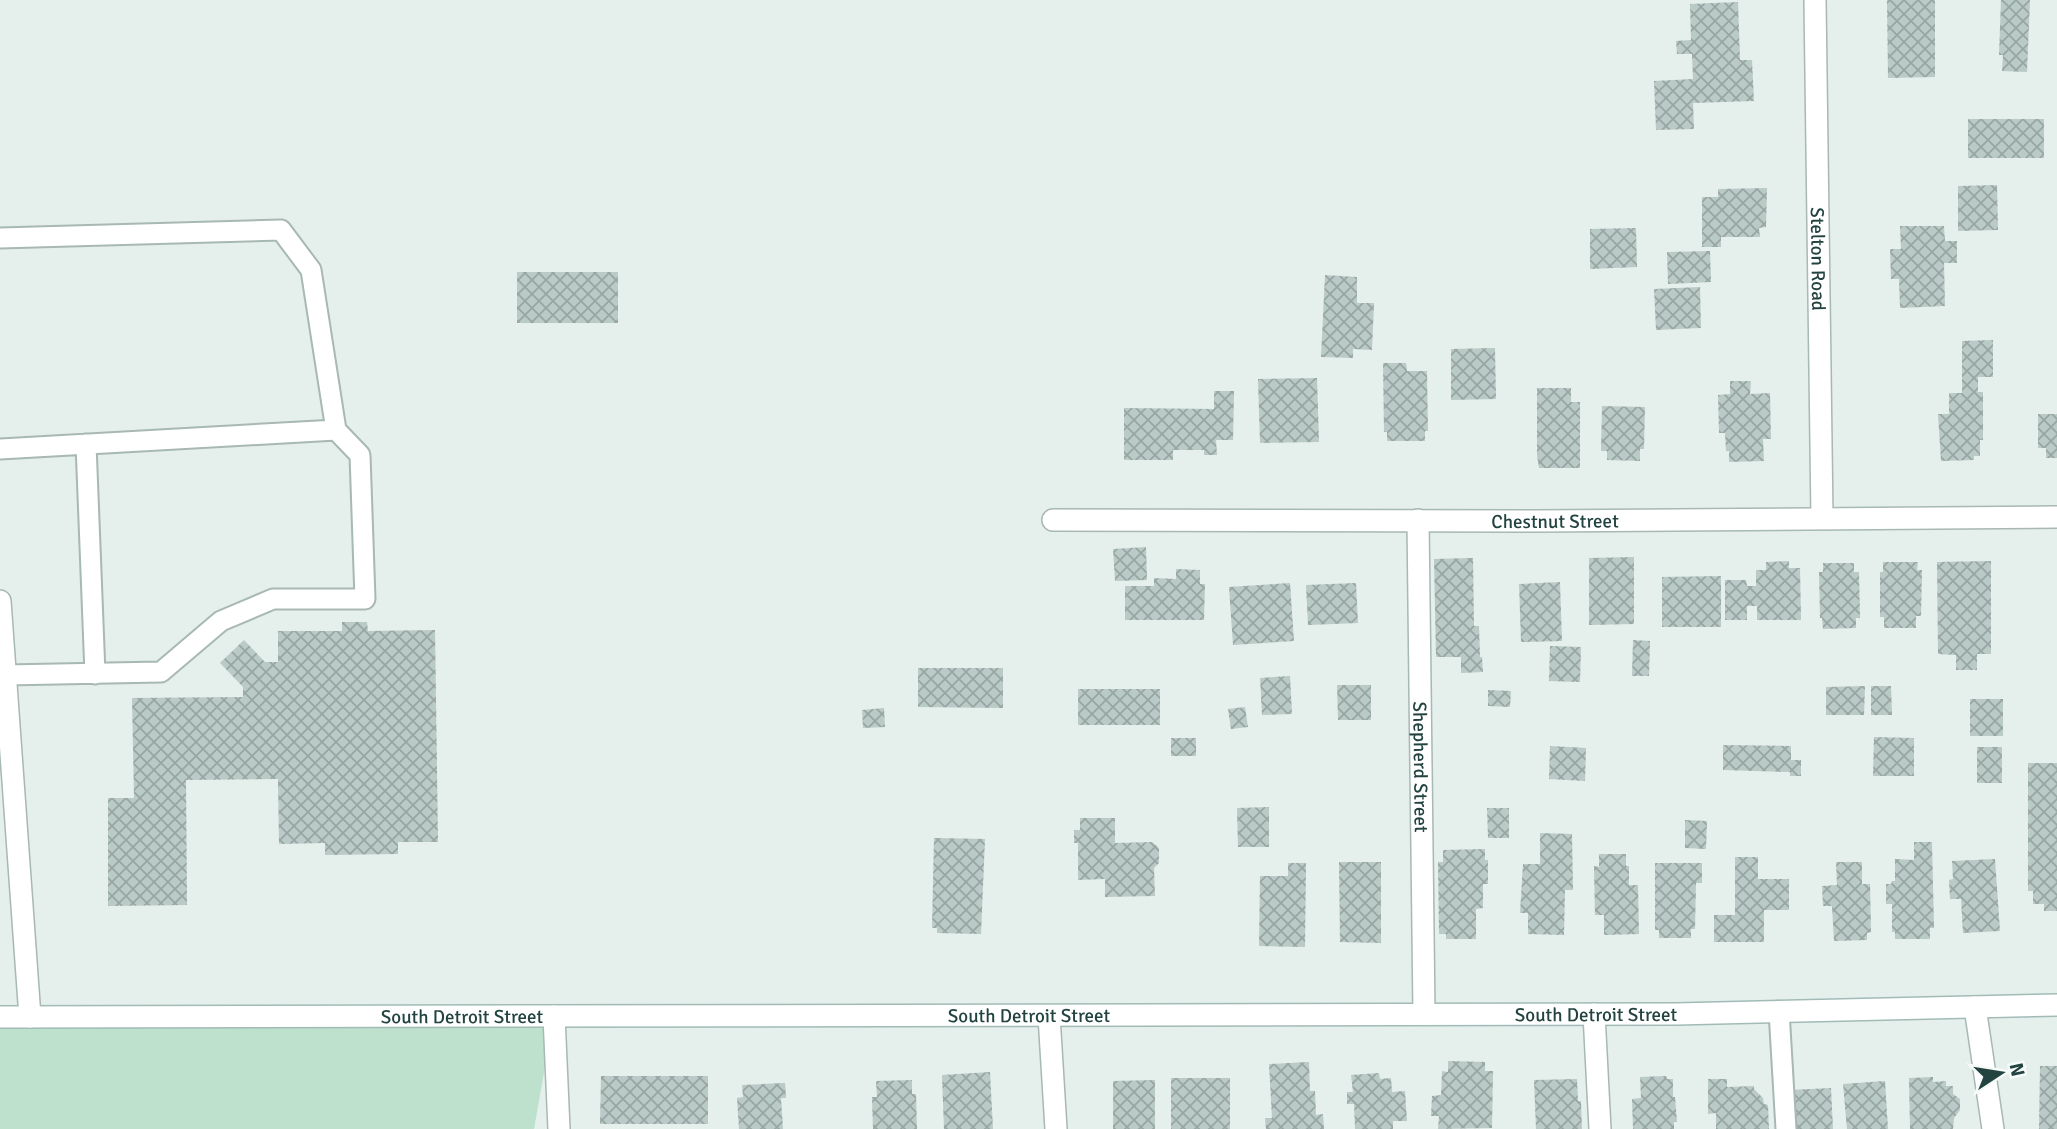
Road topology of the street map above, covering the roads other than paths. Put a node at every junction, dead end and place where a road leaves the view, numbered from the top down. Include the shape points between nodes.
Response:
1 (1815, 0) edge
2 (0, 238) edge
3 (336, 429) junction
4 (86, 444) junction
5 (0, 449) edge
6 (2057, 517) edge
7 (1822, 518) junction
8 (1052, 520) dead end
9 (1418, 520) junction
10 (0, 601) edge
11 (95, 674) junction
12 (5, 676) junction
13 (2057, 1005) edge
14 (1975, 1007) junction
15 (1779, 1011) junction
16 (1424, 1014) junction
17 (1594, 1014) junction
18 (554, 1016) junction
19 (1049, 1016) junction
20 (0, 1017) edge
21 (30, 1017) junction
22 (559, 1129) edge
23 (1056, 1129) edge
24 (1600, 1129) edge
25 (1786, 1129) edge
26 (1993, 1129) edge

1 - 7 street, Stelton Road
2 - 3 lane via 281,230 311,270
3 - 4 lane
3 - 11 lane via 360,455 365,599 273,598 221,621 161,673
4 - 5 lane
4 - 11 lane
6 - 7 street, Chestnut Street
7 - 9 street, Chestnut Street
8 - 9 street, Chestnut Street
9 - 16 street, Shepherd Street
10 - 12 street
11 - 12 lane
12 - 21 street
13 - 14 street, South Detroit Street
14 - 15 street, South Detroit Street
14 - 26 street
15 - 17 street, South Detroit Street
15 - 25 lane
16 - 17 street, South Detroit Street
16 - 19 street, South Detroit Street
17 - 24 street
18 - 19 street, South Detroit Street
18 - 21 street, South Detroit Street
18 - 22 street
19 - 23 street
20 - 21 street, South Detroit Street

